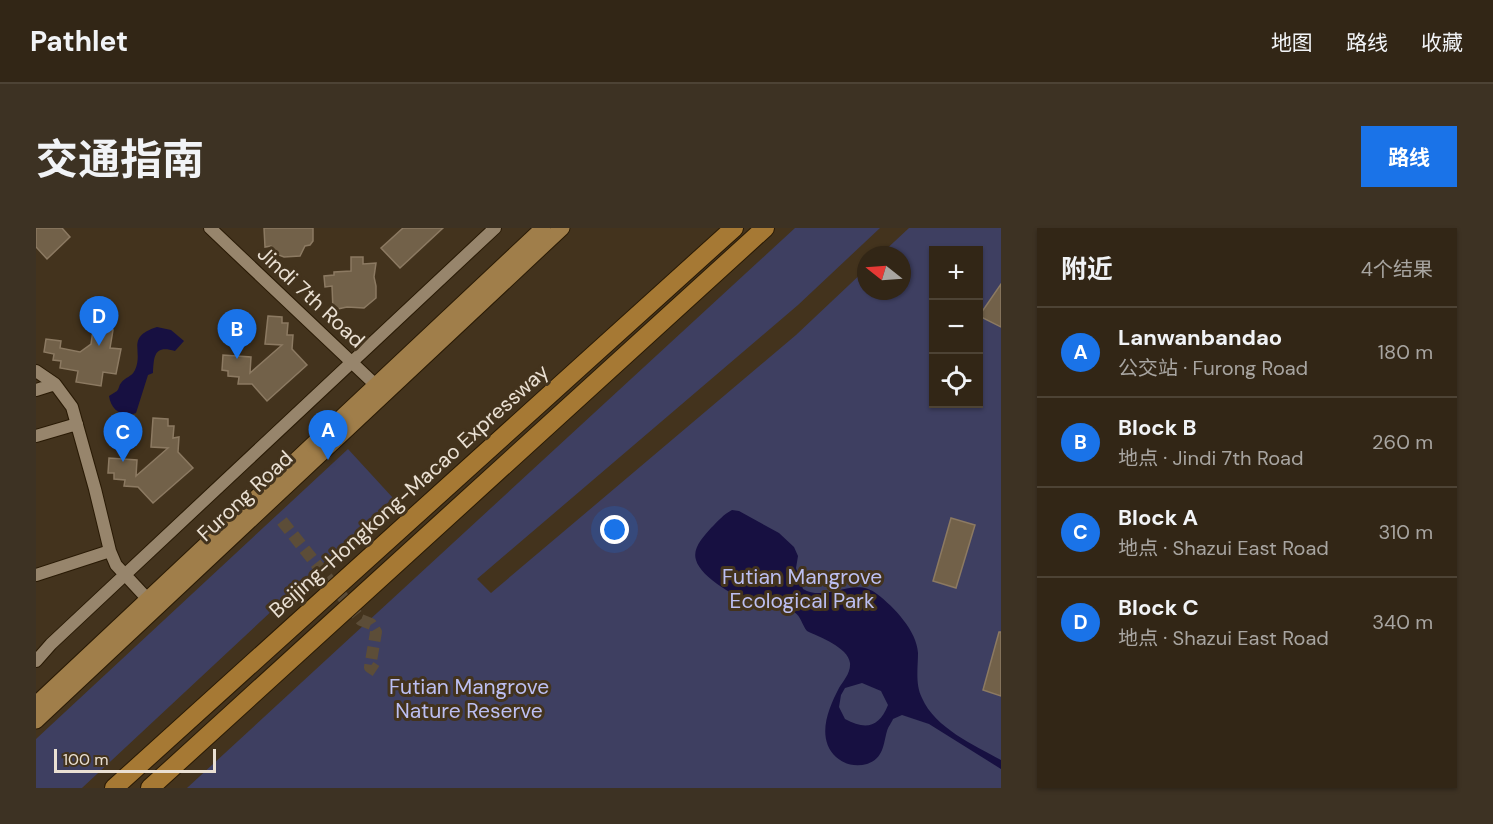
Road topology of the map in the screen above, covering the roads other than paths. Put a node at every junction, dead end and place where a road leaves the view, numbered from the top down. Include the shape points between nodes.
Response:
1 (210, 228) edge
2 (495, 228) edge
3 (543, 228) edge
4 (562, 228) edge
5 (734, 228) edge
6 (765, 228) edge
7 (352, 362) junction
8 (36, 371) edge
9 (55, 384) junction
10 (36, 390) edge
11 (380, 390) junction
12 (77, 423) junction
13 (36, 436) edge
14 (110, 552) junction
15 (36, 575) edge
16 (125, 575) junction
17 (152, 604) junction
18 (36, 661) edge
19 (36, 704) edge
20 (36, 721) edge
21 (114, 788) edge
22 (150, 788) edge

1 - 7 street, Jindi 7th Road
2 - 7 street
3 - 11 main road, Furong Road
4 - 11 main road, Furong Road
5 - 21 highway, Beijing-Hongkong-Macao Expressway
6 - 22 highway, Beijing-Hongkong-Macao Expressway
7 - 11 street, Jindi 7th Road
7 - 16 street
8 - 9 street
9 - 10 street
9 - 12 street via 72,407
11 - 17 main road, Furong Road
12 - 13 street
12 - 14 street
14 - 15 street
14 - 16 street
16 - 17 street
16 - 18 street
17 - 19 main road, Furong Road
17 - 20 main road, Furong Road

